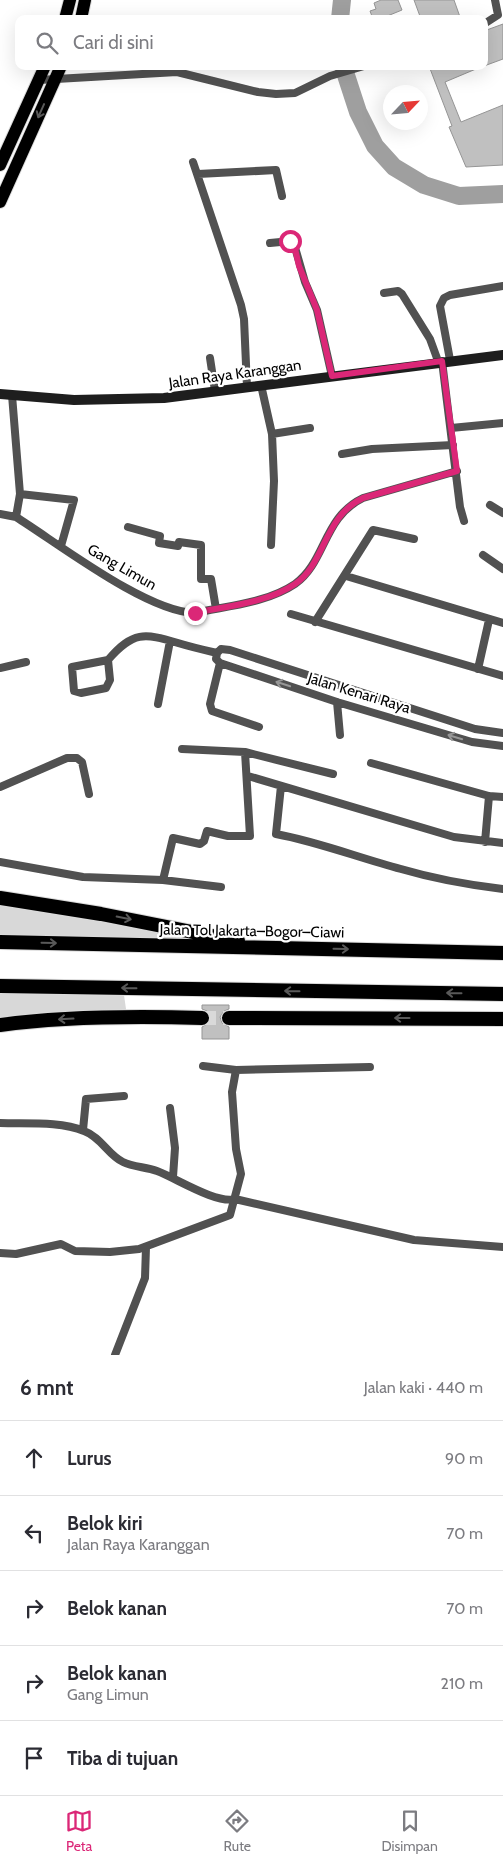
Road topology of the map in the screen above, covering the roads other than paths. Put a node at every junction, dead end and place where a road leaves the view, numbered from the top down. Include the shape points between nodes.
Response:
1 (70, 0) edge
2 (85, 0) edge
3 (495, 0) edge
4 (66, 15) edge
5 (82, 15) edge
6 (488, 21) edge
7 (43, 70) edge
8 (350, 70) edge
9 (58, 72) edge
10 (39, 80) junction
11 (194, 162) dead end
12 (0, 165) edge
13 (198, 174) junction
14 (282, 196) dead end
15 (0, 202) edge
16 (270, 244) dead end
17 (503, 286) edge
18 (384, 293) dead end
19 (503, 355) edge
20 (210, 358) dead end
21 (444, 361) junction
22 (332, 376) junction
23 (261, 385) junction
24 (247, 387) junction
25 (215, 391) junction
26 (0, 394) edge
27 (12, 395) junction
28 (503, 423) edge
29 (310, 428) dead end
30 (451, 428) junction
31 (272, 434) junction
32 (453, 444) junction
33 (342, 454) dead end
34 (457, 471) junction
35 (20, 494) junction
36 (490, 506) dead end
37 (503, 513) edge
38 (0, 514) edge
39 (16, 517) junction
40 (464, 521) dead end
41 (128, 528) dead end
42 (414, 539) dead end
43 (271, 545) dead end
44 (60, 546) junction
45 (483, 555) dead end
46 (503, 569) edge
47 (346, 576) junction
48 (216, 609) junction
49 (291, 614) dead end
50 (489, 620) junction
51 (315, 622) junction
52 (503, 623) edge
53 (170, 641) junction
54 (217, 653) junction
55 (108, 660) junction
56 (26, 662) dead end
57 (220, 663) junction
58 (0, 668) edge
59 (478, 668) junction
60 (503, 676) edge
61 (337, 702) junction
62 (158, 704) dead end
63 (259, 727) dead end
64 (503, 733) edge
65 (340, 735) dead end
66 (503, 746) edge
67 (182, 749) dead end
68 (245, 752) junction
69 (371, 763) dead end
70 (333, 774) dead end
71 (248, 776) dead end
72 (281, 786) junction
73 (0, 787) edge
74 (89, 794) dead end
75 (489, 796) junction
76 (503, 797) edge
77 (485, 842) junction
78 (503, 843) edge
79 (0, 862) edge
80 (163, 880) junction
81 (221, 887) dead end
82 (503, 889) edge
83 (0, 898) edge
84 (0, 942) edge
85 (275, 948) junction
86 (503, 952) edge
87 (0, 986) edge
88 (503, 994) edge
89 (202, 1018) tunnel mouth
90 (229, 1018) tunnel mouth
91 (503, 1019) edge
92 (0, 1025) edge
93 (203, 1066) dead end
94 (370, 1067) dead end
95 (236, 1070) junction
96 (124, 1096) dead end
97 (170, 1108) dead end
98 (0, 1124) edge
99 (83, 1130) junction
100 (173, 1177) junction
101 (235, 1199) junction
102 (146, 1246) junction
103 (503, 1247) edge
104 (0, 1253) edge
105 (116, 1355) edge

1 - 4 main road
2 - 5 main road
3 - 6 street via 498,15
7 - 10 main road
8 - 9 street via 294,93 276,94 177,72
9 - 10 street
9 -> 15 main road
10 - 12 main road
11 - 13 street
13 - 14 street via 276,170
13 - 24 street via 241,305
16 - 22 street via 290,241 294,244 299,266 317,310
17 - 21 street via 450,294 444,298 440,306
18 - 21 street via 395,291 402,294
19 - 21 street, Jalan Raya Karanggan
20 - 25 street
21 - 22 street, Jalan Raya Karanggan
21 - 30 street
22 - 23 street, Jalan Raya Karanggan
23 - 24 street, Jalan Raya Karanggan
23 - 31 street
24 - 25 street, Jalan Raya Karanggan
25 - 27 street, Jalan Raya Karanggan via 123,400
26 - 27 street, Jalan Raya Karanggan
27 - 35 street
28 - 30 street
29 - 31 street
30 - 32 street
31 - 43 street
32 - 33 street
32 - 34 street
34 - 40 street
34 - 48 street, Gang Limun via 350,504 337,518 310,569 296,584 266,596
35 - 39 street
35 - 44 street via 74,500
36 - 37 street
38 - 39 street, Gang Limun
39 - 44 street, Gang Limun
41 - 48 street via 160,536 158,543 201,545 201,579 211,579
42 - 47 street via 373,530
44 - 48 street, Gang Limun via 138,596 184,613
45 - 46 street
47 - 50 street
47 - 51 street
49 - 51 street
50 - 52 street
50 - 59 street
51 - 59 street
53 - 54 street, Jalan Kenari Raya
53 - 55 street, Jalan Kenari Raya via 146,636 132,639
53 - 62 street
54 - 57 street via 216,659
54 - 64 street, Jalan Kenari Raya via 222,649 230,650 475,729
55 - 55 street via 72,667 74,691 81,693 106,688 110,680
56 - 58 street
61 -> 57 street, Jalan Kenari Raya
57 - 63 street via 210,704 212,710
59 - 60 street
61 - 65 street
66 -> 61 street, Jalan Kenari Raya via 472,742
67 - 68 street
68 - 70 street
68 - 80 street via 250,836 228,836 207,831 200,844 173,838
69 - 75 street
71 - 72 street
72 - 77 street via 454,837
72 - 82 street via 276,834 402,870 462,884
73 - 74 street via 62,760 78,758 82,762
75 - 76 street
75 - 77 street
77 - 78 street
79 - 80 street via 83,877
80 - 81 street
83 -> 85 highway
84 -> 85 highway, Jalan Tol Jakarta–Bogor–Ciawi
85 -> 86 highway, Jalan Tol Jakarta–Bogor–Ciawi
88 -> 87 highway
89 -> 92 highway via 127,1016 34,1020
91 -> 90 highway
93 - 95 street
94 - 95 street
95 - 101 street via 232,1092 241,1174
96 - 99 street via 86,1099
97 - 100 street via 175,1148
98 - 99 street
99 - 100 street via 98,1138 124,1162
100 - 101 street via 207,1194 229,1201
101 - 102 street via 232,1212 226,1218
101 - 103 street via 414,1240
102 - 104 street via 128,1250 75,1251 61,1244 16,1254
102 - 105 street via 146,1278

